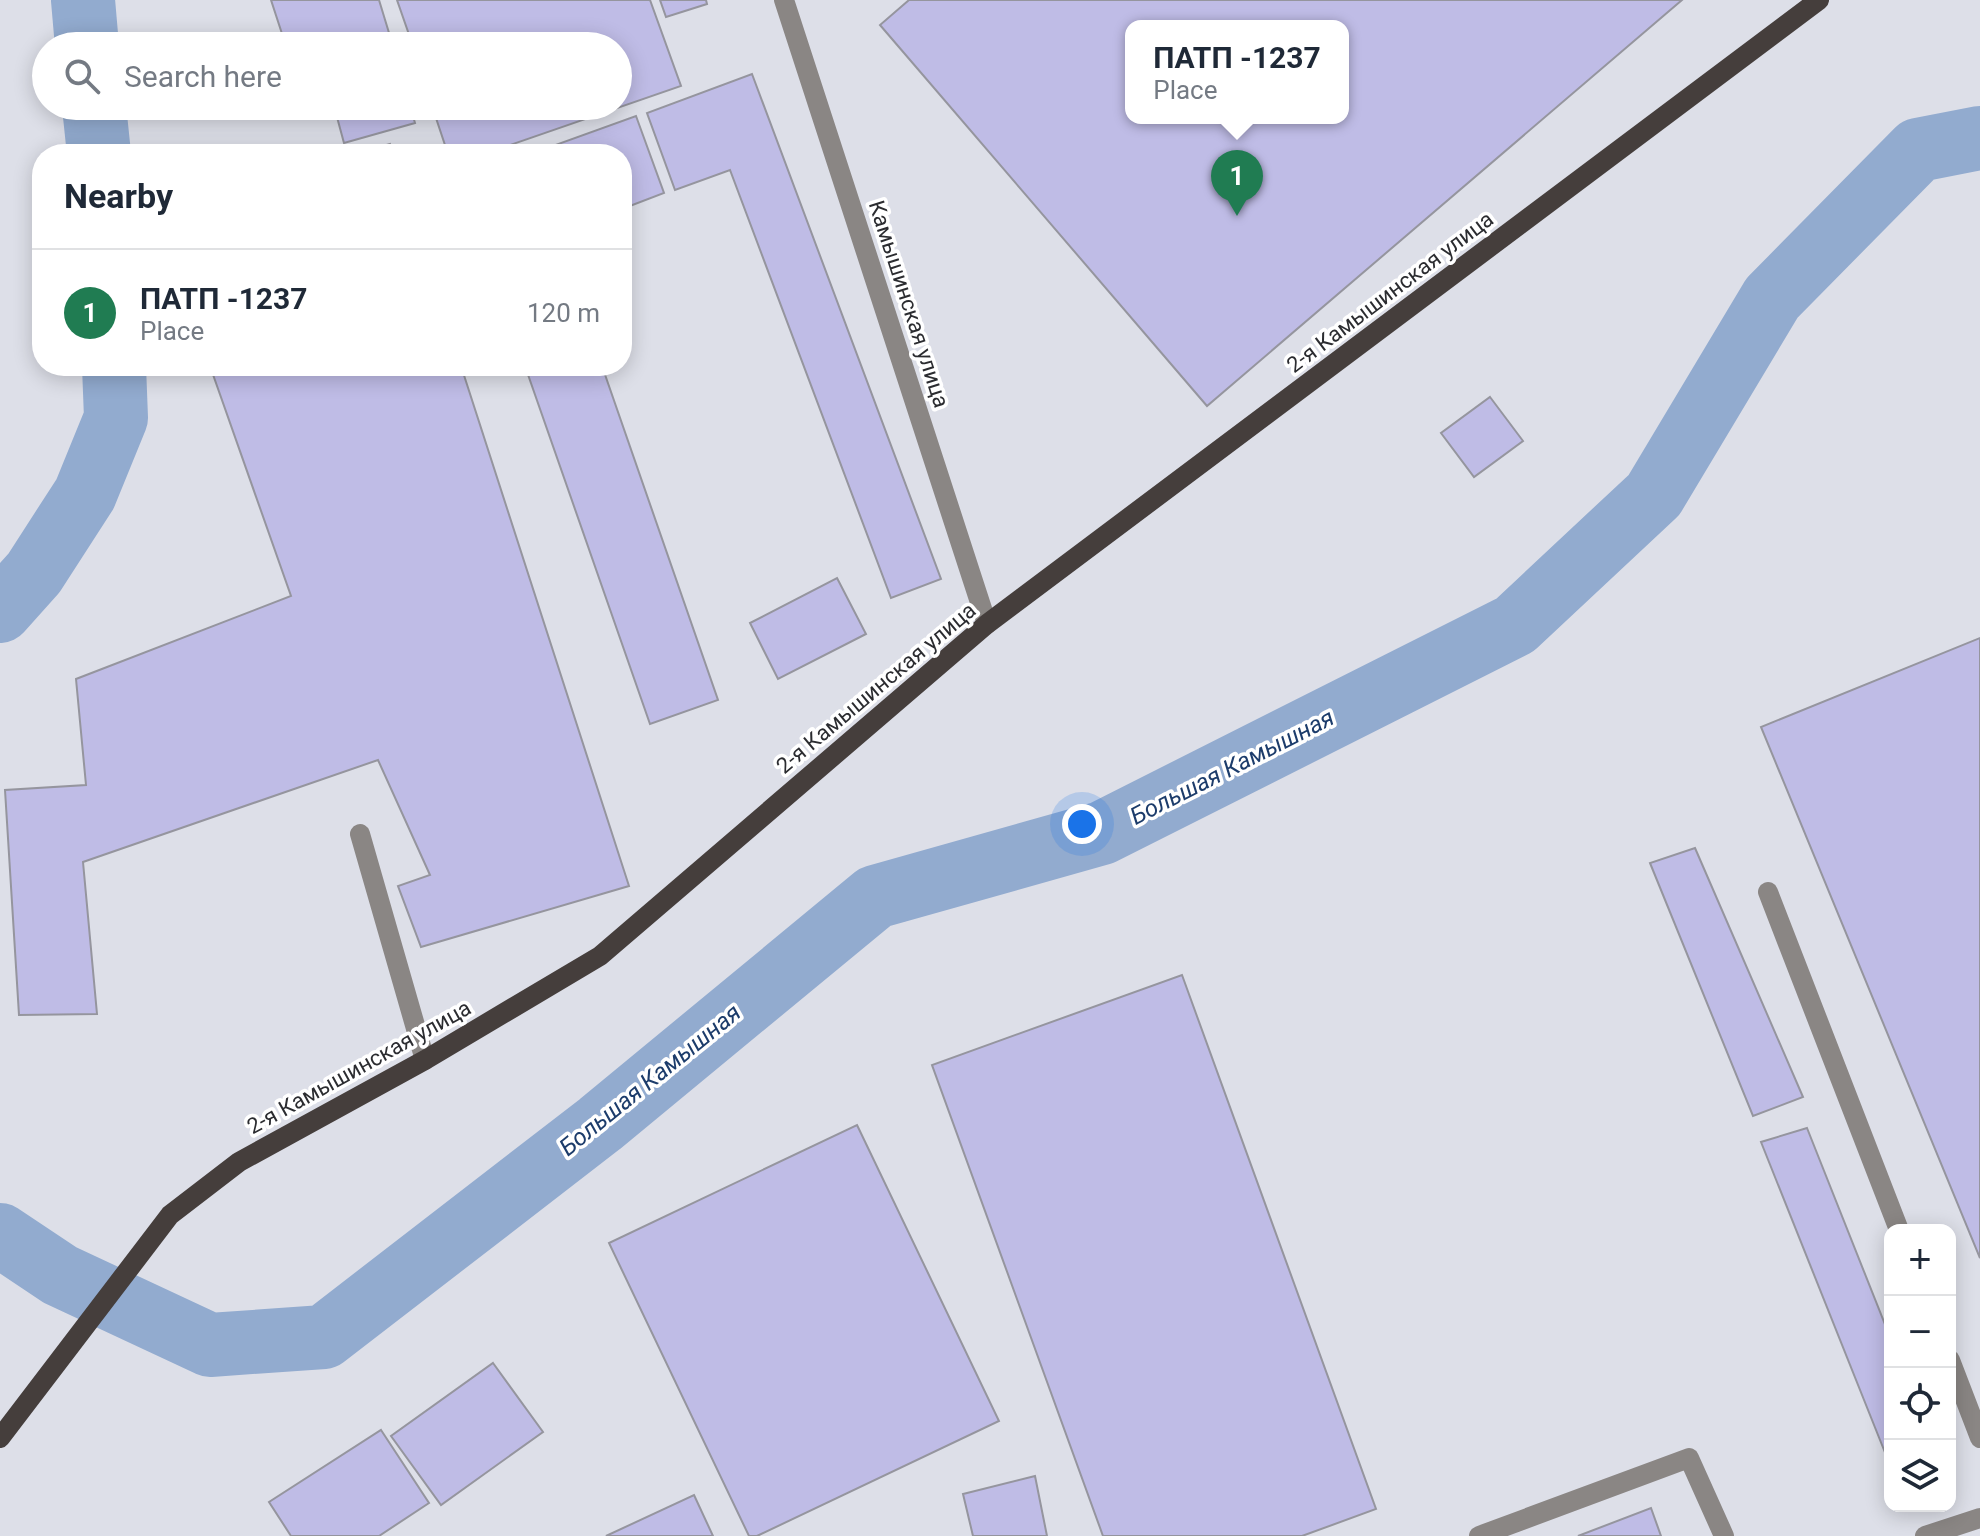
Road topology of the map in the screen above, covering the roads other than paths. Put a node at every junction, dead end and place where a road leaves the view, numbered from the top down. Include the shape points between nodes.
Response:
1 (784, 0) edge
2 (1819, 0) edge
3 (987, 624) junction
4 (360, 834) dead end
5 (1768, 892) dead end
6 (425, 1060) junction
7 (1897, 1224) edge
8 (1953, 1368) edge
9 (0, 1438) edge
10 (1980, 1438) edge
11 (1980, 1518) edge
12 (1479, 1536) edge
13 (1724, 1536) edge
14 (1925, 1536) edge

1 - 3 street, Камышинская улица
2 - 3 main road, 2-я Камышинская улица
3 - 6 main road, 2-я Камышинская улица via 600,956
4 - 6 street
5 - 7 street
6 - 9 main road, 2-я Камышинская улица via 239,1162 170,1215
8 - 10 street
11 - 14 street
12 - 13 street via 1689,1458

